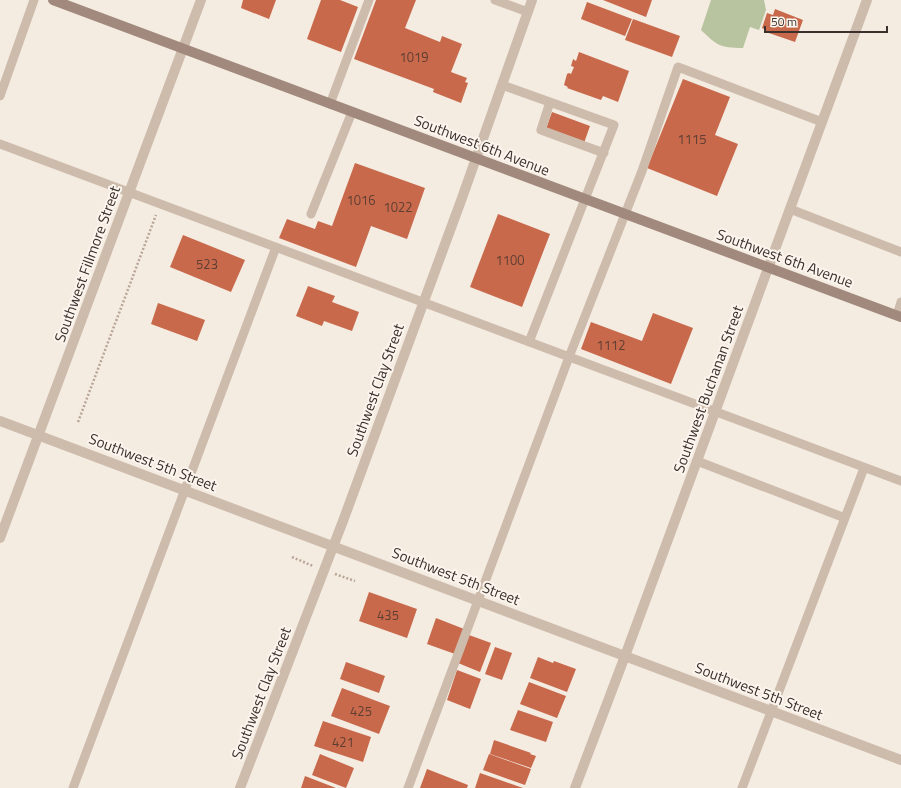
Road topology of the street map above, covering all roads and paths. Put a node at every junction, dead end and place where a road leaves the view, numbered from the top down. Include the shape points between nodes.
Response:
1 (34, 0) edge
2 (53, 0) edge
3 (201, 0) edge
4 (369, 0) edge
5 (495, 0) edge
6 (532, 0) edge
7 (867, 0) edge
8 (528, 12) junction
9 (183, 49) junction
10 (502, 85) junction
11 (0, 96) edge
12 (550, 102) junction
13 (330, 104) junction
14 (352, 112) junction
15 (822, 122) junction
16 (0, 144) edge
17 (604, 153) junction
18 (476, 158) junction
19 (129, 192) junction
20 (585, 200) junction
21 (790, 209) junction
22 (311, 214) dead end
23 (625, 214) junction
24 (156, 215) dead end
25 (276, 247) junction
26 (901, 252) edge
27 (768, 268) junction
28 (423, 302) junction
29 (901, 302) edge
30 (899, 316) edge
31 (529, 342) junction
32 (569, 357) junction
33 (715, 412) junction
34 (0, 421) edge
35 (78, 422) dead end
36 (38, 436) junction
37 (697, 461) junction
38 (864, 468) junction
39 (901, 481) edge
40 (184, 490) junction
41 (845, 518) junction
42 (0, 538) edge
43 (333, 546) junction
44 (478, 601) junction
45 (625, 656) junction
46 (771, 711) junction
47 (901, 760) edge
48 (73, 788) edge
49 (240, 788) edge
50 (408, 788) edge
51 (575, 788) edge
52 (742, 788) edge

1 - 11 lane
2 - 9 main road, Southwest 6th Avenue
3 - 9 street, Southwest Fillmore Street
4 - 13 lane
5 - 8 lane
6 - 8 street, Southwest Clay Street
7 - 15 street, Southwest Buchanan Street
8 - 10 street, Southwest Clay Street
9 - 13 main road, Southwest 6th Avenue
9 - 19 street, Southwest Fillmore Street
10 - 12 lane
10 - 18 street, Southwest Clay Street
12 - 17 lane via 541,130
12 - 17 lane via 614,125
13 - 14 main road, Southwest 6th Avenue
14 - 18 main road, Southwest 6th Avenue
14 - 22 lane
15 - 21 street, Southwest Buchanan Street
15 - 23 lane via 678,67
16 - 19 lane
17 - 20 lane
18 - 20 main road, Southwest 6th Avenue
18 - 28 street, Southwest Clay Street
19 - 25 lane
19 - 36 street, Southwest Fillmore Street
20 - 23 main road, Southwest 6th Avenue
20 - 31 lane
21 - 26 lane
21 - 27 street, Southwest Buchanan Street
23 - 27 main road, Southwest 6th Avenue
23 - 32 lane
24 - 35 path
25 - 28 lane
25 - 40 lane
27 - 30 main road, Southwest 6th Avenue
27 - 33 street, Southwest Buchanan Street
28 - 31 lane
28 - 43 street, Southwest Clay Street
29 - 30 lane
31 - 32 lane
32 - 33 lane
32 - 44 lane
33 - 37 street, Southwest Buchanan Street
33 - 38 lane
34 - 36 street, Southwest 5th Street
36 - 40 street, Southwest 5th Street
36 - 42 street, Southwest Fillmore Street
37 - 41 lane
37 - 45 street, Southwest Buchanan Street
38 - 39 lane
38 - 41 lane
40 - 43 street, Southwest 5th Street
40 - 48 lane
41 - 46 lane
43 - 44 street, Southwest 5th Street
43 - 49 street, Southwest Clay Street
44 - 45 street, Southwest 5th Street
44 - 50 lane
45 - 46 street, Southwest 5th Street
45 - 51 street, Southwest Buchanan Street
46 - 47 street, Southwest 5th Street
46 - 52 lane

